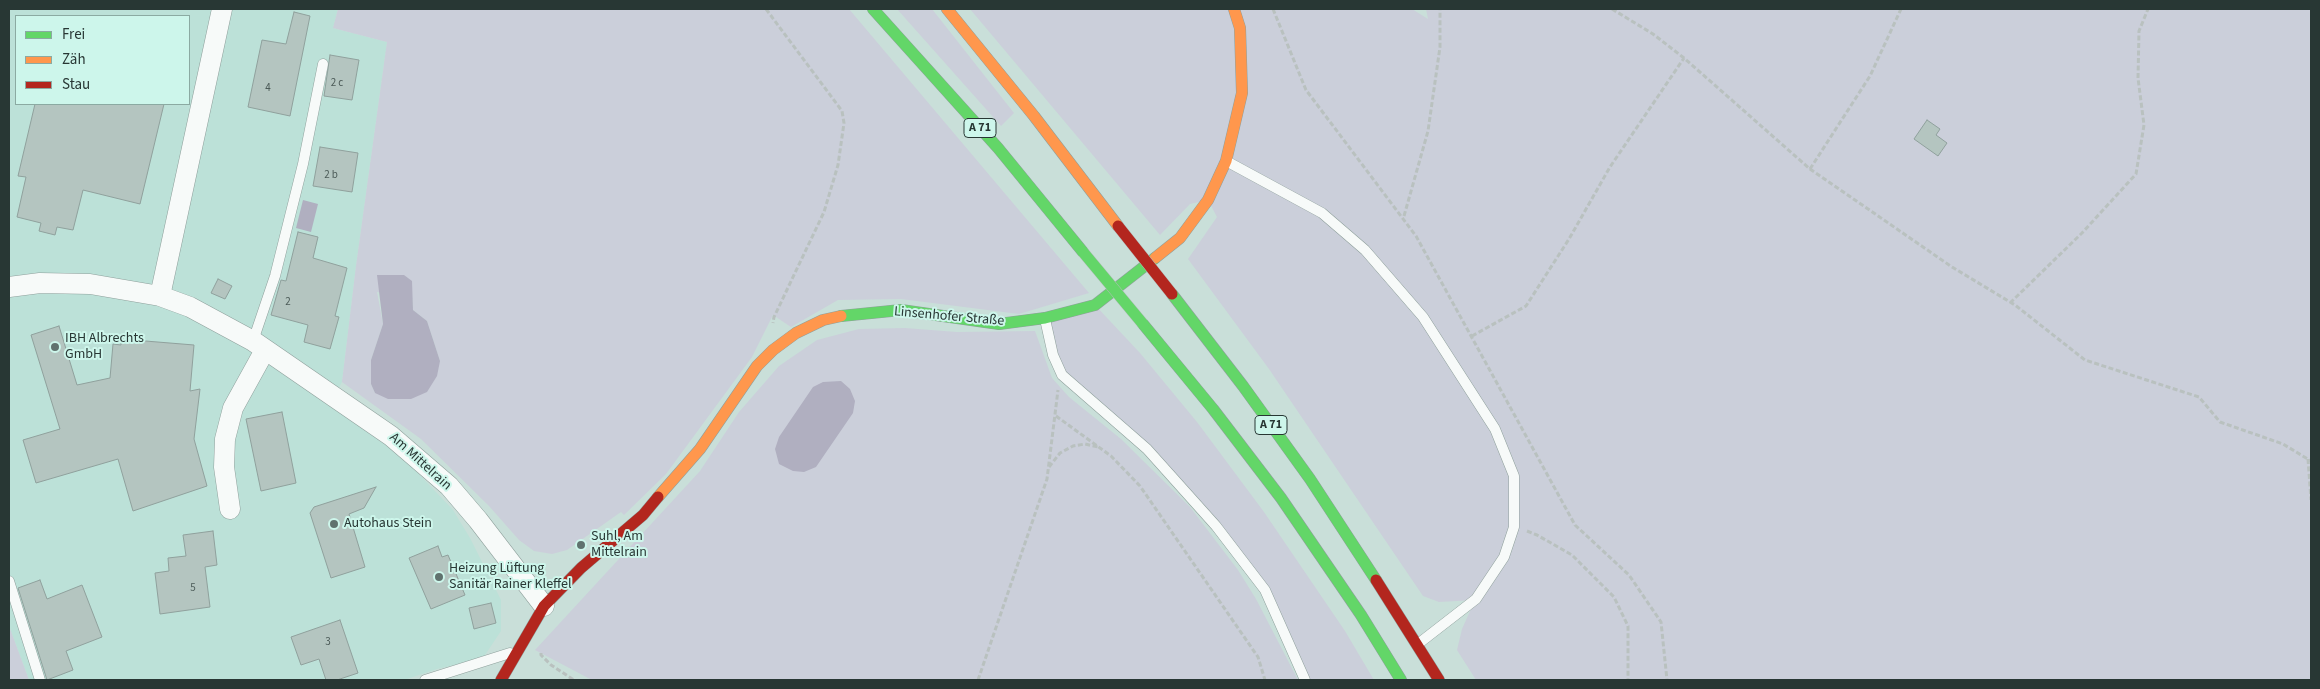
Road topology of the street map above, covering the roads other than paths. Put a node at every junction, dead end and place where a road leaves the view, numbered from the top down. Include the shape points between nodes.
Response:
1 (222, 9) edge
2 (873, 9) edge
3 (946, 9) edge
4 (1234, 9) edge
5 (323, 64) dead end
6 (1226, 161) junction
7 (9, 287) edge
8 (160, 296) junction
9 (1045, 318) junction
10 (259, 346) junction
11 (230, 509) dead end
12 (9, 581) edge
13 (544, 606) junction
14 (1418, 645) junction
15 (516, 651) junction
16 (40, 680) edge
17 (425, 680) edge
18 (501, 680) edge
19 (1305, 680) edge
20 (1401, 680) edge
21 (1439, 680) edge

1 - 8 street
2 - 20 main road, A 71, bridge via 998,148 1214,409 1281,498
3 - 14 main road, A 71, bridge via 1034,116 1242,386 1310,479
4 - 6 main road, Linsenhofer Straße via 1240,28 1242,93
5 - 10 lane via 303,164
6 - 9 main road, Linsenhofer Straße via 1208,200 1180,238 1095,305
6 - 14 lane via 1322,213 1365,250 1423,317 1495,429 1514,476 1514,527 1504,557 1476,600
7 - 8 street, Am Mittelrain via 40,283 90,284
8 - 10 street, Am Mittelrain via 190,307
9 - 13 main road, Linsenhofer Straße via 999,324 900,310 823,320 796,333 757,366 700,449 643,515 581,568
9 - 19 lane via 1062,375 1147,449 1216,526 1265,590
10 - 11 street via 233,408 225,438 224,467
10 - 13 street, Am Mittelrain via 391,436 448,486
12 - 16 lane
13 - 15 main road, Linsenhofer Straße
14 - 21 main road, A 71
15 - 17 lane
15 - 18 main road, Linsenhofer Straße

